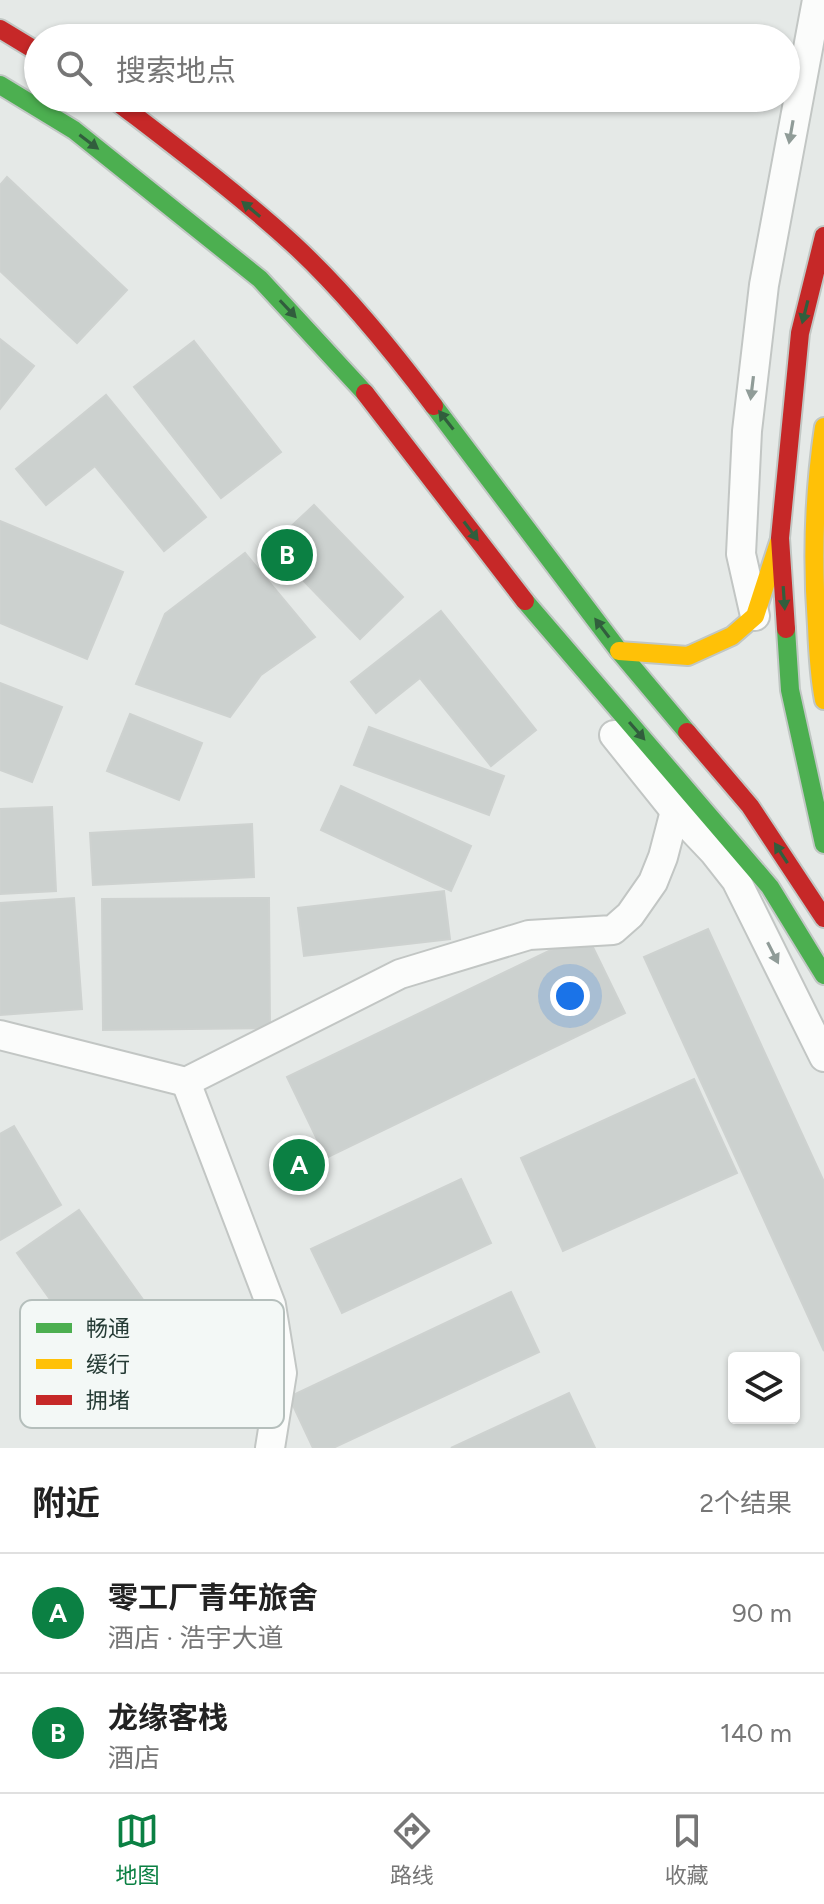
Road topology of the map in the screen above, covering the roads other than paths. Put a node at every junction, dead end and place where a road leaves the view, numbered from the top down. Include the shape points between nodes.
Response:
1 (817, 0) edge
2 (0, 29) edge
3 (24, 44) edge
4 (0, 85) edge
5 (800, 91) edge
6 (24, 100) edge
7 (44, 112) edge
8 (130, 112) edge
9 (796, 112) edge
10 (824, 236) edge
11 (824, 427) edge
12 (478, 461) junction
13 (439, 490) junction
14 (780, 538) junction
15 (755, 616) junction
16 (538, 617) junction
17 (619, 651) junction
18 (824, 700) edge
19 (675, 811) junction
20 (824, 844) edge
21 (824, 918) edge
22 (824, 975) edge
23 (0, 1035) edge
24 (824, 1057) edge
25 (186, 1082) junction
26 (269, 1300) edge
27 (273, 1428) edge
28 (270, 1448) edge

1 -> 5 street
2 - 3 main road
4 -> 6 main road
7 -> 13 main road via 260,279 351,376
12 -> 8 main road via 388,345 294,245
9 -> 15 street via 764,285 747,431 741,554
10 -> 14 main road via 800,333
11 - 18 main road via 815,519 815,605
12 - 13 street
17 -> 12 main road
13 -> 16 main road
14 - 15 main road
14 -> 20 main road via 790,690
15 - 17 main road via 732,636 688,656
16 - 19 street via 548,651
16 -> 22 main road via 770,887
21 -> 17 main road via 750,806
19 -> 24 street via 736,880
19 - 25 street via 653,882 613,930 529,935 400,974
23 - 25 street
25 - 26 street
27 - 28 street

